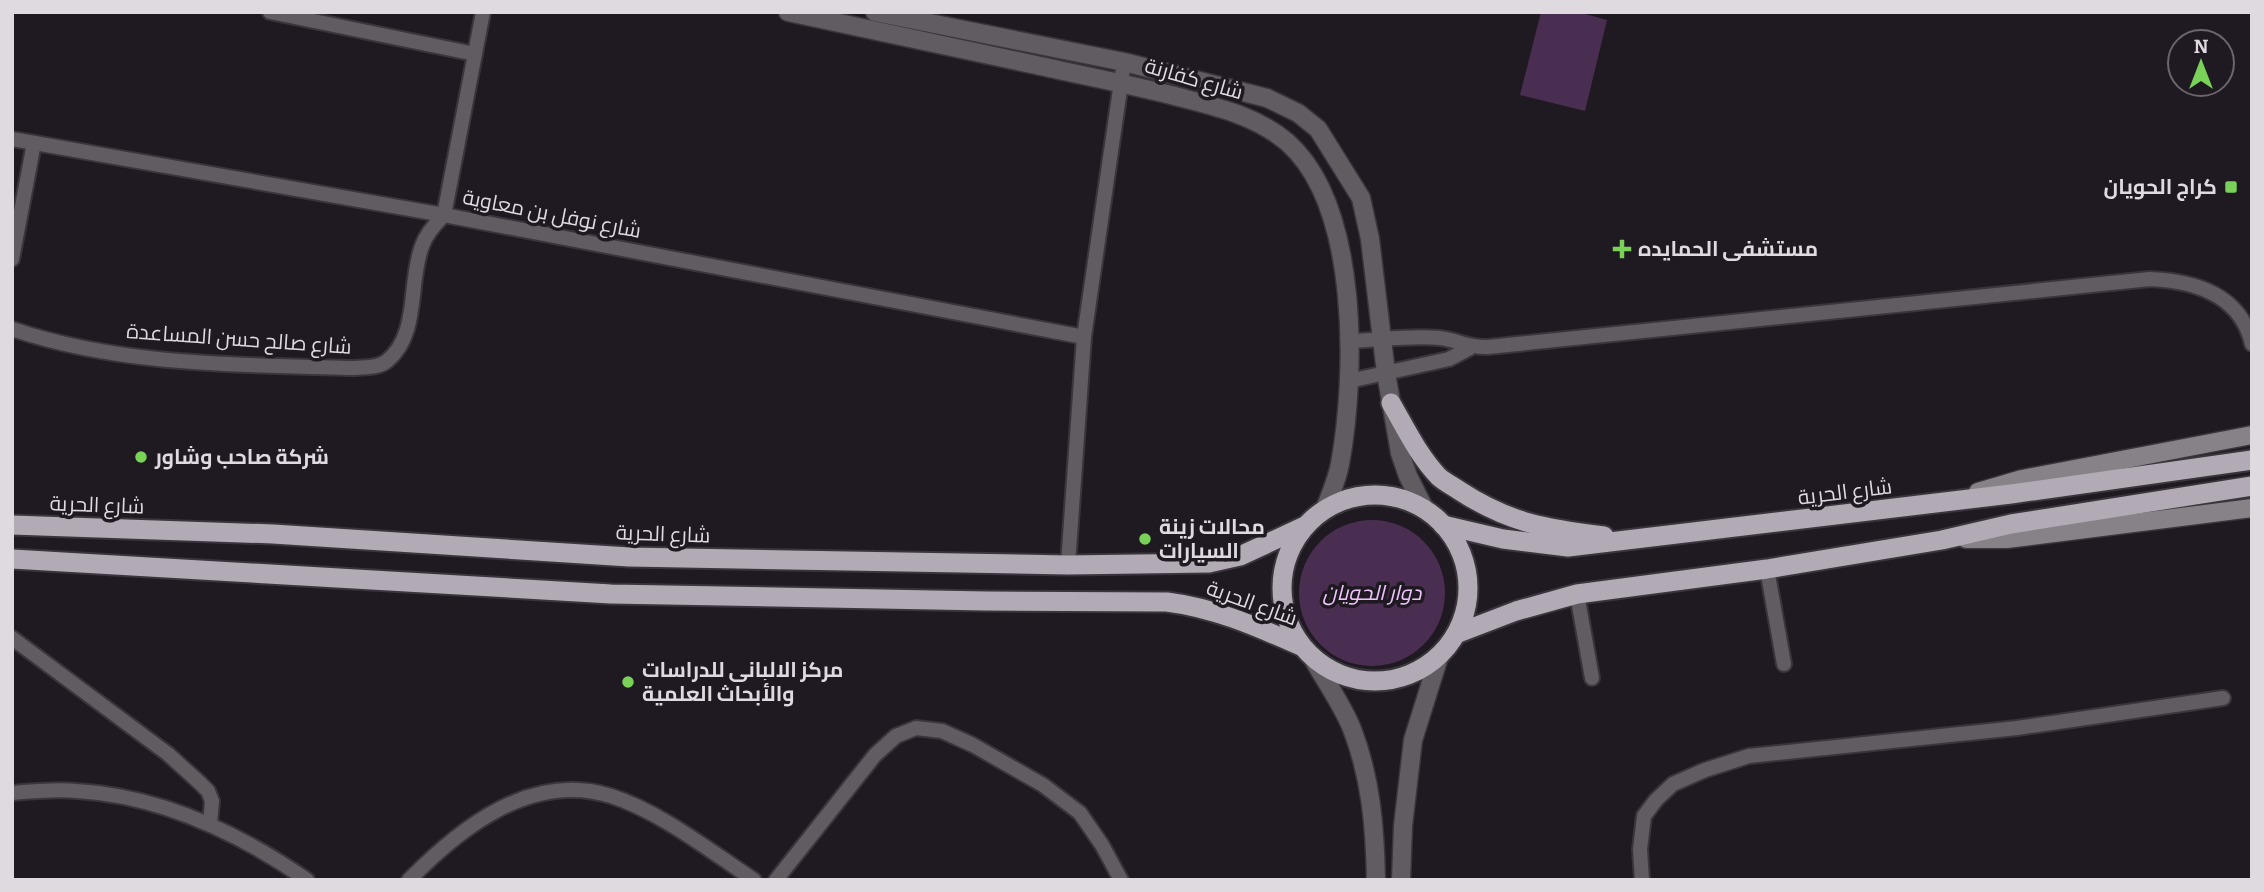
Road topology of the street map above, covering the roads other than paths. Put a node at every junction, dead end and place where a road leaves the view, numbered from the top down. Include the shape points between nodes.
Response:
1 (270, 12) edge
2 (483, 12) edge
3 (788, 12) edge
4 (875, 12) edge
5 (475, 54) junction
6 (1124, 62) junction
7 (1120, 83) junction
8 (12, 139) edge
9 (34, 143) junction
10 (444, 215) junction
11 (12, 259) edge
12 (12, 329) edge
13 (1084, 337) junction
14 (1382, 339) junction
15 (1351, 341) junction
16 (2252, 344) edge
17 (1470, 348) junction
18 (1386, 373) junction
19 (1349, 381) junction
20 (1391, 402) junction
21 (2252, 435) edge
22 (2252, 460) edge
23 (2252, 486) edge
24 (1941, 503) junction
25 (2252, 508) edge
26 (1325, 509) junction
27 (1425, 510) junction
28 (12, 525) edge
29 (1443, 525) junction
30 (1305, 526) junction
31 (1636, 540) junction
32 (1942, 540) junction
33 (12, 559) edge
34 (1068, 565) junction
35 (1767, 569) junction
36 (1577, 594) junction
37 (1456, 634) junction
38 (12, 638) edge
39 (1307, 651) junction
40 (1439, 657) junction
41 (1784, 664) dead end
42 (1592, 678) dead end
43 (2223, 698) dead end
44 (12, 793) edge
45 (211, 824) junction
46 (307, 880) edge
47 (409, 880) edge
48 (754, 880) edge
49 (776, 880) edge
50 (1121, 880) edge
51 (1376, 880) edge
52 (1401, 880) edge
53 (1642, 880) edge

1 - 5 street
2 - 5 street
3 - 7 street, شارع كفارنة
4 - 6 street, شارع كفارنة
5 - 10 street
6 - 7 street
6 - 14 street, شارع كفارنة via 1267,98 1318,129 1361,198
7 - 13 street
7 - 15 street, شارع كفارنة via 1231,111 1262,124 1308,164 1336,231
8 - 9 street, شارع نوفل بن معاوية
9 - 10 street, شارع نوفل بن معاوية
9 - 11 street
10 - 12 street, شارع صالح حسن المساعدة via 431,229 417,260 403,339 386,362 373,367 167,358 67,345
10 - 13 street, شارع نوفل بن معاوية
13 - 34 street
14 - 15 street
14 - 17 street via 1444,339
14 - 18 street, شارع كفارنة
15 - 19 street, شارع كفارنة
16 - 17 street via 2233,306 2210,290 2150,279
17 - 18 street via 1449,359
18 - 19 street
18 - 20 street, شارع كفارنة
19 - 26 street, شارع كفارنة via 1340,467
20 - 27 street, شارع كفارنة via 1400,453
20 - 31 highway via 1439,477 1475,501 1531,525
21 - 24 main road via 2022,480
22 - 24 highway, شارع الحرية
23 - 32 highway via 2011,524
24 - 31 highway, شارع الحرية
25 - 32 main road via 2007,540
26 - 27 highway via 1375,495 1401,499
26 - 30 highway
27 - 29 highway
28 - 34 highway, شارع الحرية via 273,534 629,557
29 - 31 highway, شارع الحرية via 1568,547
29 - 37 highway via 1457,544 1468,589
30 - 34 highway, شارع الحرية via 1240,556 1209,563
30 - 39 highway via 1283,572 1282,598 1288,623
32 - 35 highway
33 - 39 highway, شارع الحرية via 611,594 1167,602 1225,614
35 - 36 highway
35 - 41 street
36 - 37 highway
36 - 42 street
37 - 40 highway
38 - 45 street via 200,783 212,801
39 - 40 highway via 1341,675 1363,680 1409,675
39 - 51 street via 1351,727 1363,764 1374,822
40 - 52 street via 1413,740 1402,826
43 - 53 street via 2017,728 1738,759 1673,784 1657,800 1644,817
44 - 45 street via 78,791 123,797
45 - 46 street
47 - 48 street via 482,817 545,793 578,790 610,796 649,813
49 - 50 street via 875,755 896,736 916,728 942,731 1043,785 1080,813

